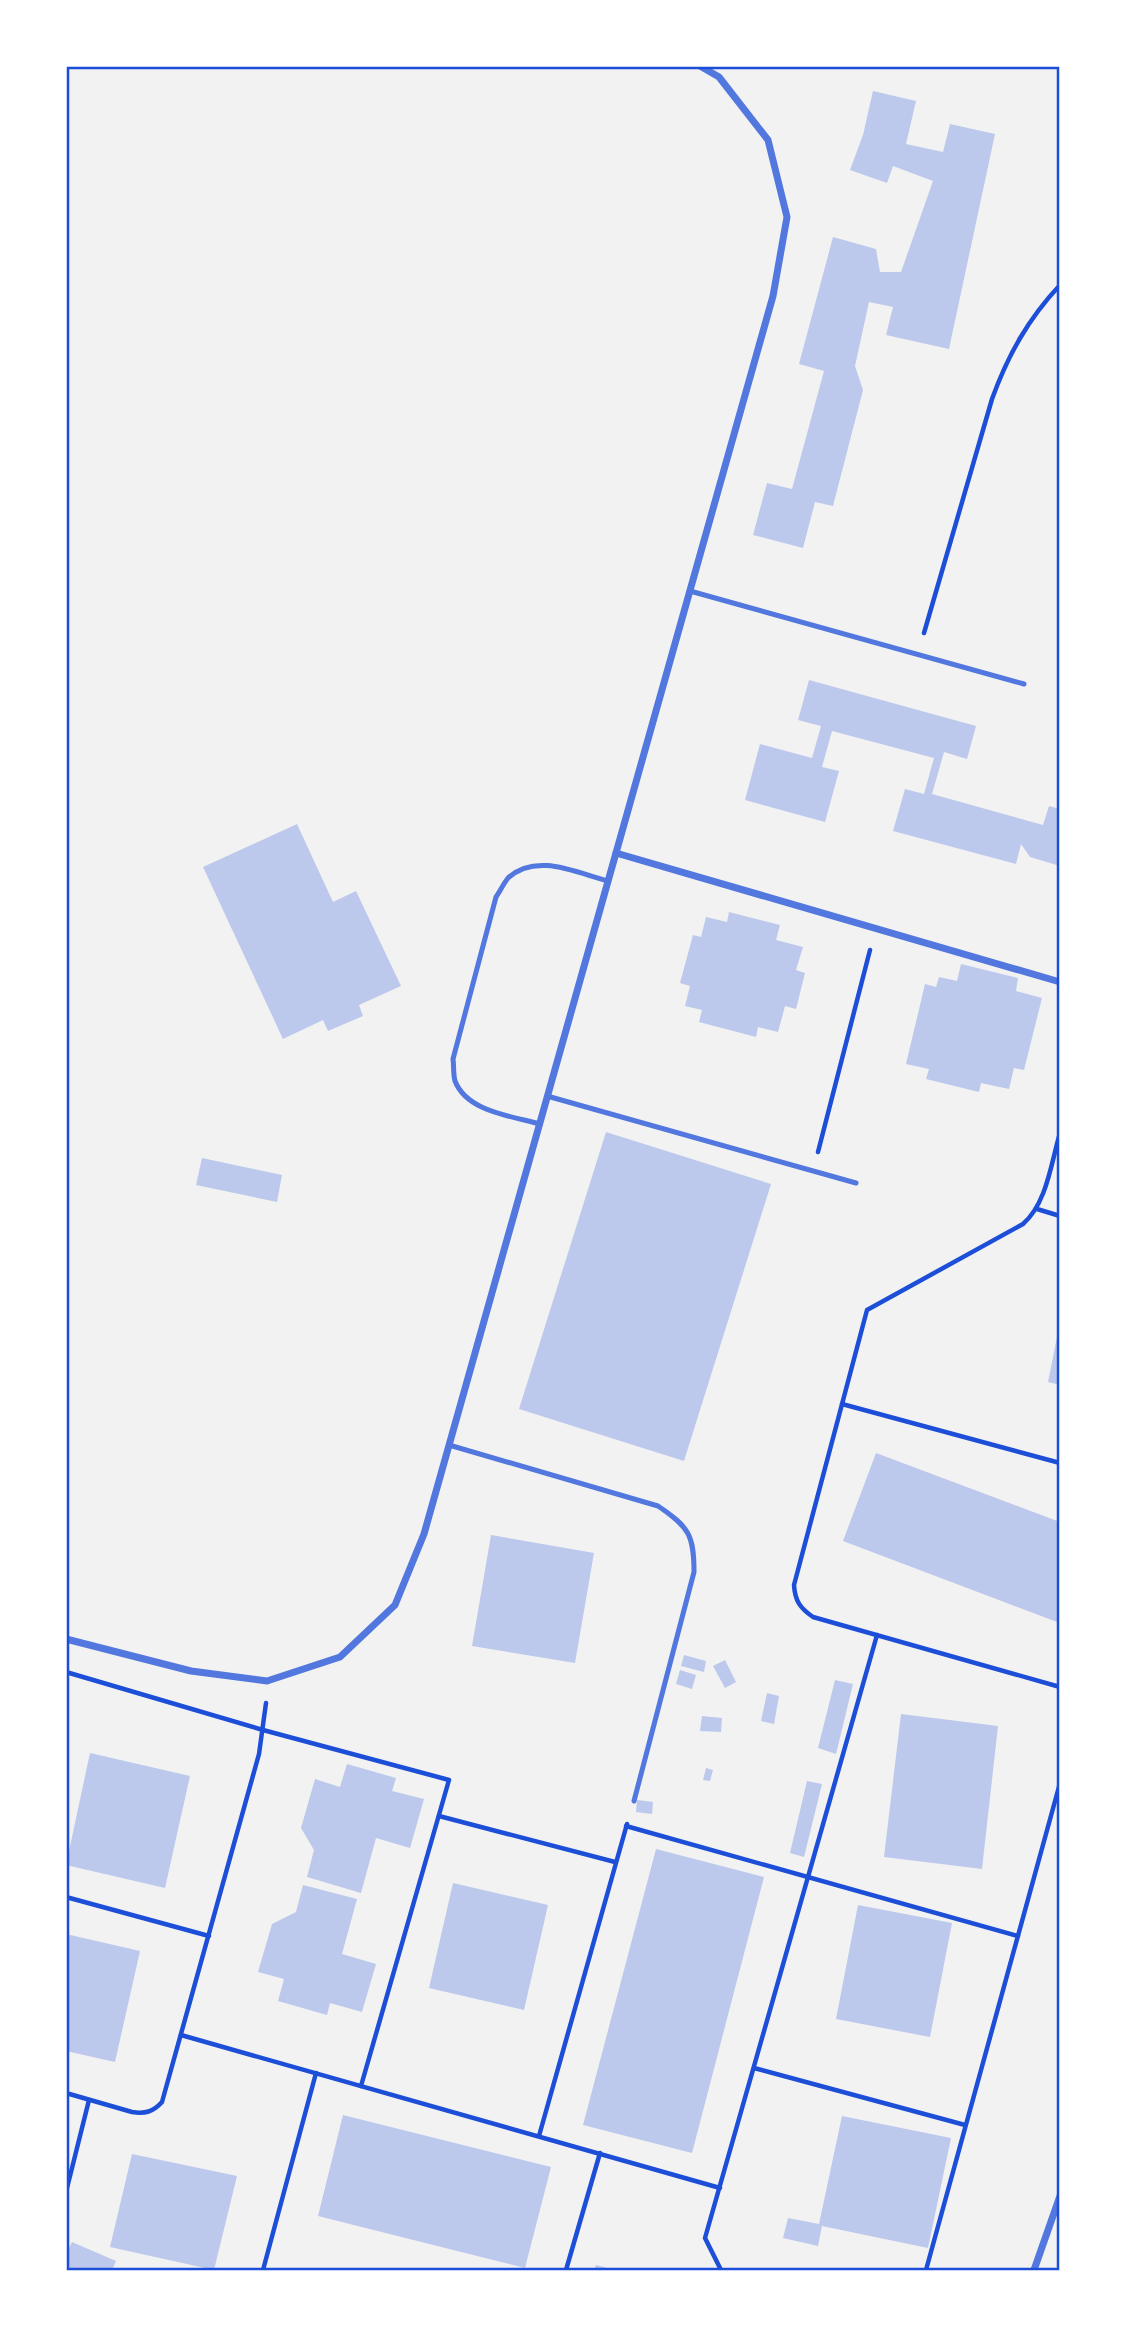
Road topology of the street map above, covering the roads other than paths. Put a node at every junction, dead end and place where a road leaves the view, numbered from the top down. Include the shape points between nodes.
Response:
1 (700, 66) edge
2 (690, 591) junction
3 (1024, 684) dead end
4 (616, 853) junction
5 (608, 881) junction
6 (1059, 982) edge
7 (547, 1096) junction
8 (540, 1124) junction
9 (856, 1183) dead end
10 (449, 1445) junction
11 (66, 1639) edge
12 (634, 1801) road end
13 (1059, 2196) edge
14 (1034, 2270) edge

1 - 2 street via 719,77 768,140 787,217 773,296
2 - 3 lane
2 - 4 street
4 - 5 street
4 - 6 street
5 - 7 street
5 - 8 lane via 548,864 526,867 508,878 496,897 453,1059 455,1080 467,1099 487,1110
7 - 8 street
7 - 9 lane
8 - 10 street
10 - 11 street via 424,1534 396,1605 340,1657 267,1681 191,1671
10 - 12 lane via 658,1506 681,1521 694,1545 694,1572
13 - 14 street

